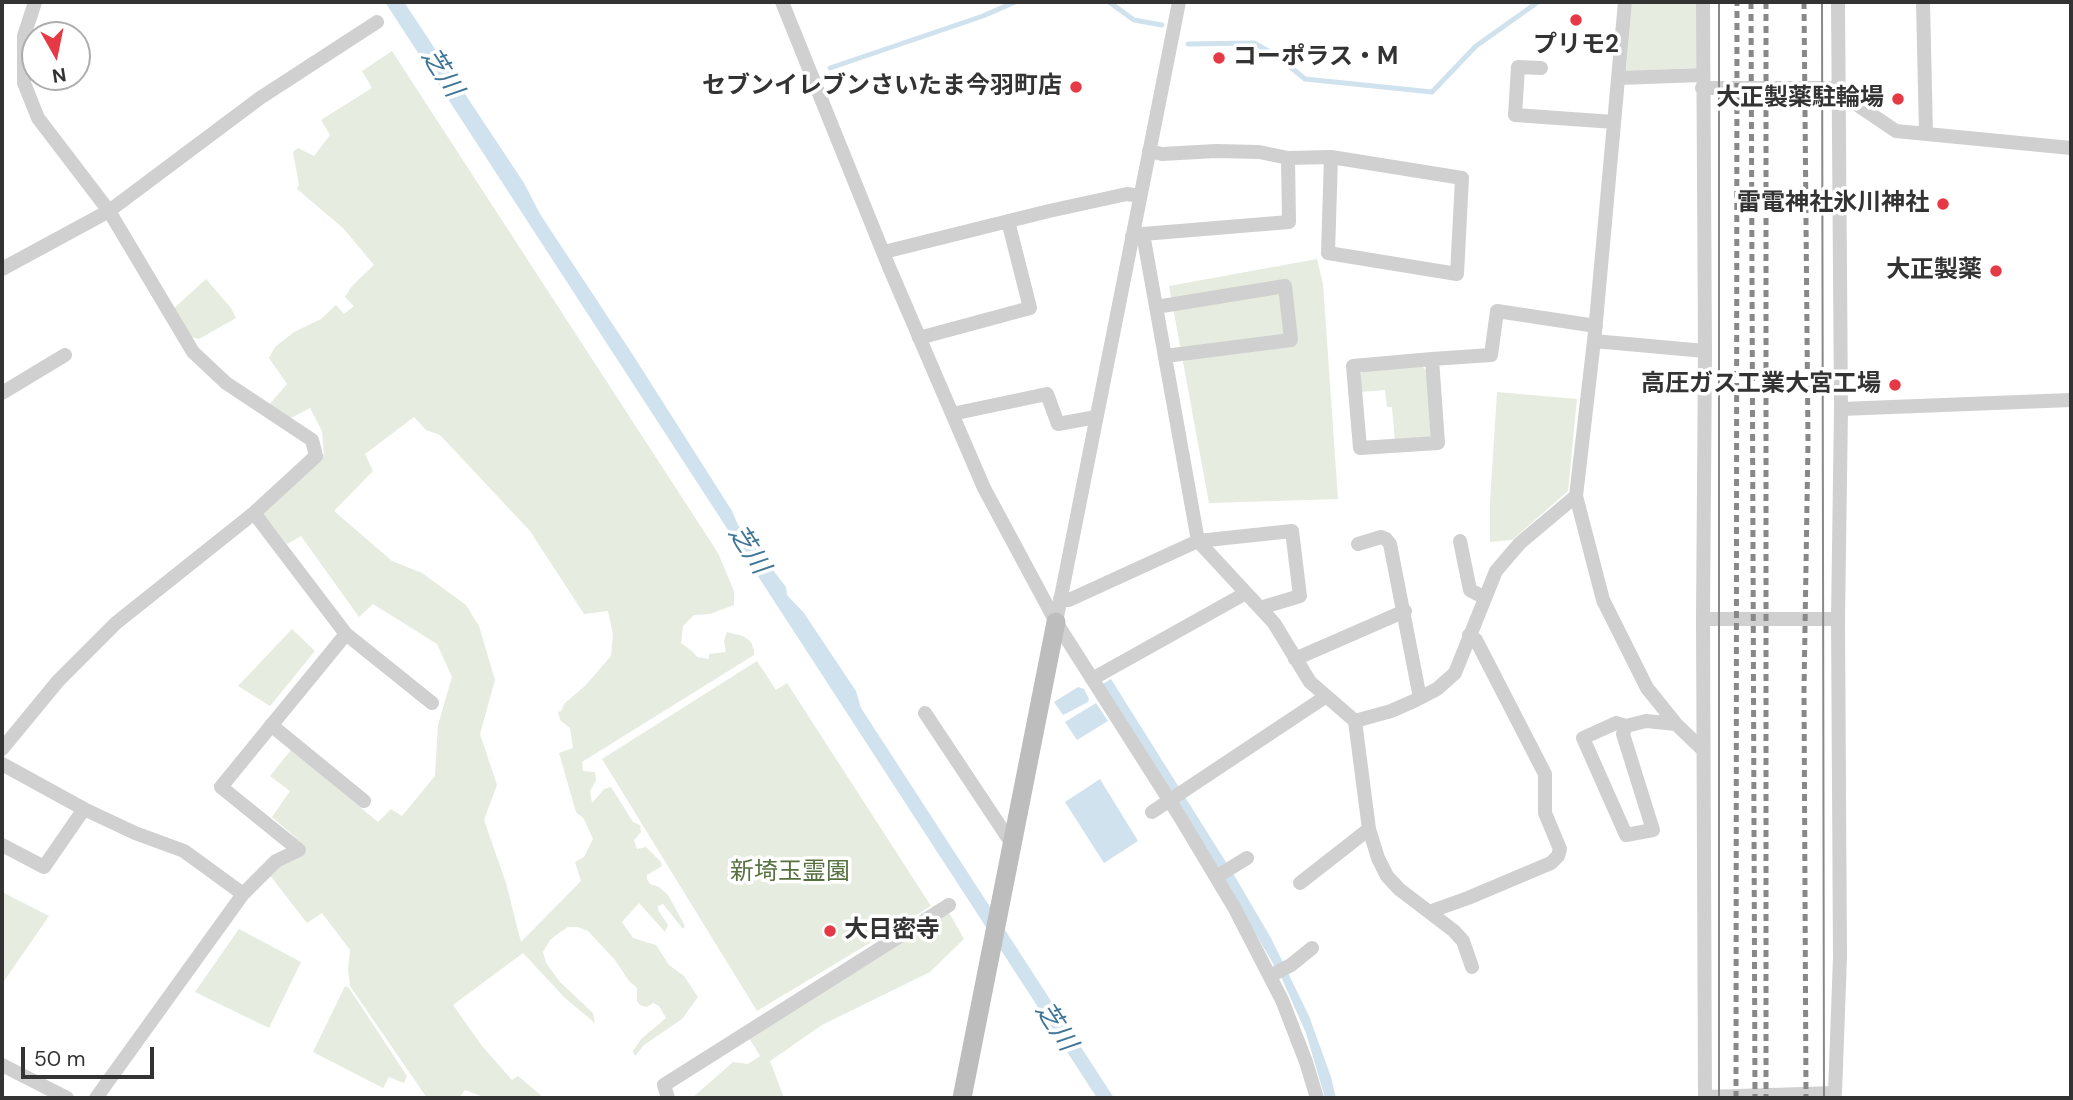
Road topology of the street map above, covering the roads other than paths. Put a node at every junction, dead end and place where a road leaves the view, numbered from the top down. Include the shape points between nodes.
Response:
1 (35, 2) edge
2 (782, 2) edge
3 (1179, 2) edge
4 (1625, 2) edge
5 (1703, 2) edge
6 (1838, 2) edge
7 (1923, 2) edge
8 (377, 22) dead end
9 (1541, 68) dead end
10 (1619, 78) junction
11 (1702, 81) junction
12 (1838, 90) junction
13 (1614, 122) junction
14 (1926, 134) junction
15 (2071, 148) edge
16 (1149, 151) junction
17 (1331, 157) junction
18 (1287, 158) junction
19 (1140, 196) junction
20 (110, 211) junction
21 (1008, 221) junction
22 (1138, 235) junction
23 (884, 252) junction
24 (2, 269) edge
25 (1156, 307) junction
26 (1595, 334) junction
27 (919, 338) junction
28 (1705, 351) junction
29 (65, 355) dead end
30 (1165, 356) junction
31 (1432, 359) junction
32 (2, 393) edge
33 (2071, 400) edge
34 (1841, 409) junction
35 (951, 414) junction
36 (1096, 417) junction
37 (1576, 496) junction
38 (254, 513) junction
39 (1198, 541) junction
40 (1460, 541) dead end
41 (1358, 544) dead end
42 (1246, 593) junction
43 (1485, 598) junction
44 (1060, 599) junction
45 (1260, 608) junction
46 (1405, 611) junction
47 (1703, 619) junction
48 (1838, 620) junction
49 (1056, 622) junction
50 (346, 634) junction
51 (1469, 635) junction
52 (1295, 659) junction
53 (1092, 679) junction
54 (1325, 697) junction
55 (1420, 698) junction
56 (432, 703) dead end
57 (925, 713) dead end
58 (1355, 721) junction
59 (1676, 724) junction
60 (271, 725) junction
61 (1626, 726) junction
62 (2, 748) edge
63 (1703, 750) junction
64 (2, 764) edge
65 (365, 801) dead end
66 (1170, 801) junction
67 (84, 808) junction
68 (1152, 812) dead end
69 (1369, 829) junction
70 (1012, 844) junction
71 (2, 845) edge
72 (1242, 860) dead end
73 (1217, 876) junction
74 (1300, 883) dead end
75 (243, 894) junction
76 (949, 905) dead end
77 (1429, 912) junction
78 (1312, 948) dead end
79 (1472, 967) dead end
80 (1270, 976) junction
81 (2, 1065) edge
82 (1317, 1096) edge
83 (1705, 1097) edge
84 (67, 1098) edge
85 (96, 1098) edge
86 (668, 1098) edge
87 (962, 1098) edge

1 - 20 street via 24,36 24,83 38,118
2 - 23 street
3 - 16 street
4 - 10 street
5 - 11 street
6 - 12 street
7 - 14 street
8 - 20 street via 260,98
9 - 13 street via 1518,67 1515,115
10 - 11 street
10 - 13 street
11 - 12 street
11 - 28 street
12 - 14 street via 1896,131
12 - 34 street
13 - 26 street
14 - 15 street
16 - 18 street via 1259,152
16 - 19 street
17 - 17 street via 1462,178 1457,274 1328,253
17 - 18 street
18 - 22 street via 1289,222
19 - 21 street via 1127,194
19 - 22 street
20 - 24 street
20 - 38 street via 193,352 226,383 312,440 316,456
21 - 23 street
21 - 27 street via 1030,307
22 - 25 street
22 - 36 street
23 - 27 street
25 - 30 street
25 - 30 street via 1285,286 1291,340
26 - 28 street
26 - 31 street via 1497,311 1491,355
26 - 37 street
27 - 35 street
28 - 47 street
29 - 32 street
30 - 39 street
31 - 31 street via 1353,366 1360,448 1438,443
33 - 34 street
34 - 48 street
35 - 36 street via 1047,394 1058,424
35 - 49 street via 984,488
36 - 44 street
37 - 43 street via 1520,543 1496,571
37 - 59 street via 1603,600 1647,688
38 - 50 street
38 - 62 street via 116,623 58,681
39 - 42 street
39 - 44 street via 1069,600
39 - 45 street via 1292,531 1300,596
40 - 43 street via 1470,590
41 - 46 street via 1381,537 1390,544
42 - 45 street
42 - 53 street
43 - 51 street
44 - 49 street
45 - 52 street
46 - 52 street
46 - 55 street
47 - 48 street
47 - 63 street
48 - 83 street via 1840,932 1835,1093
49 - 53 street
49 - 70 street
50 - 56 street
50 - 60 street
51 - 55 street via 1455,673
51 - 77 street via 1476,640 1545,774 1545,813 1560,849 1551,863
52 - 54 street
53 - 66 street
54 - 58 street
54 - 66 street
55 - 58 street
57 - 70 street
58 - 69 street
59 - 61 street
59 - 63 street
60 - 65 street
60 - 75 street via 221,787 299,850 276,861
61 - 61 street via 1622,734 1653,830 1626,835 1583,738 1616,723
63 - 83 street
64 - 67 street
66 - 68 street
66 - 73 street
67 - 71 street via 44,867
67 - 75 street via 184,851
69 - 74 street
69 - 77 street via 1387,876
70 - 87 street
72 - 73 street
73 - 80 street
75 - 85 street
76 - 86 street via 664,1085
77 - 79 street via 1462,941
78 - 80 street
80 - 82 street via 1297,1035
81 - 84 street

